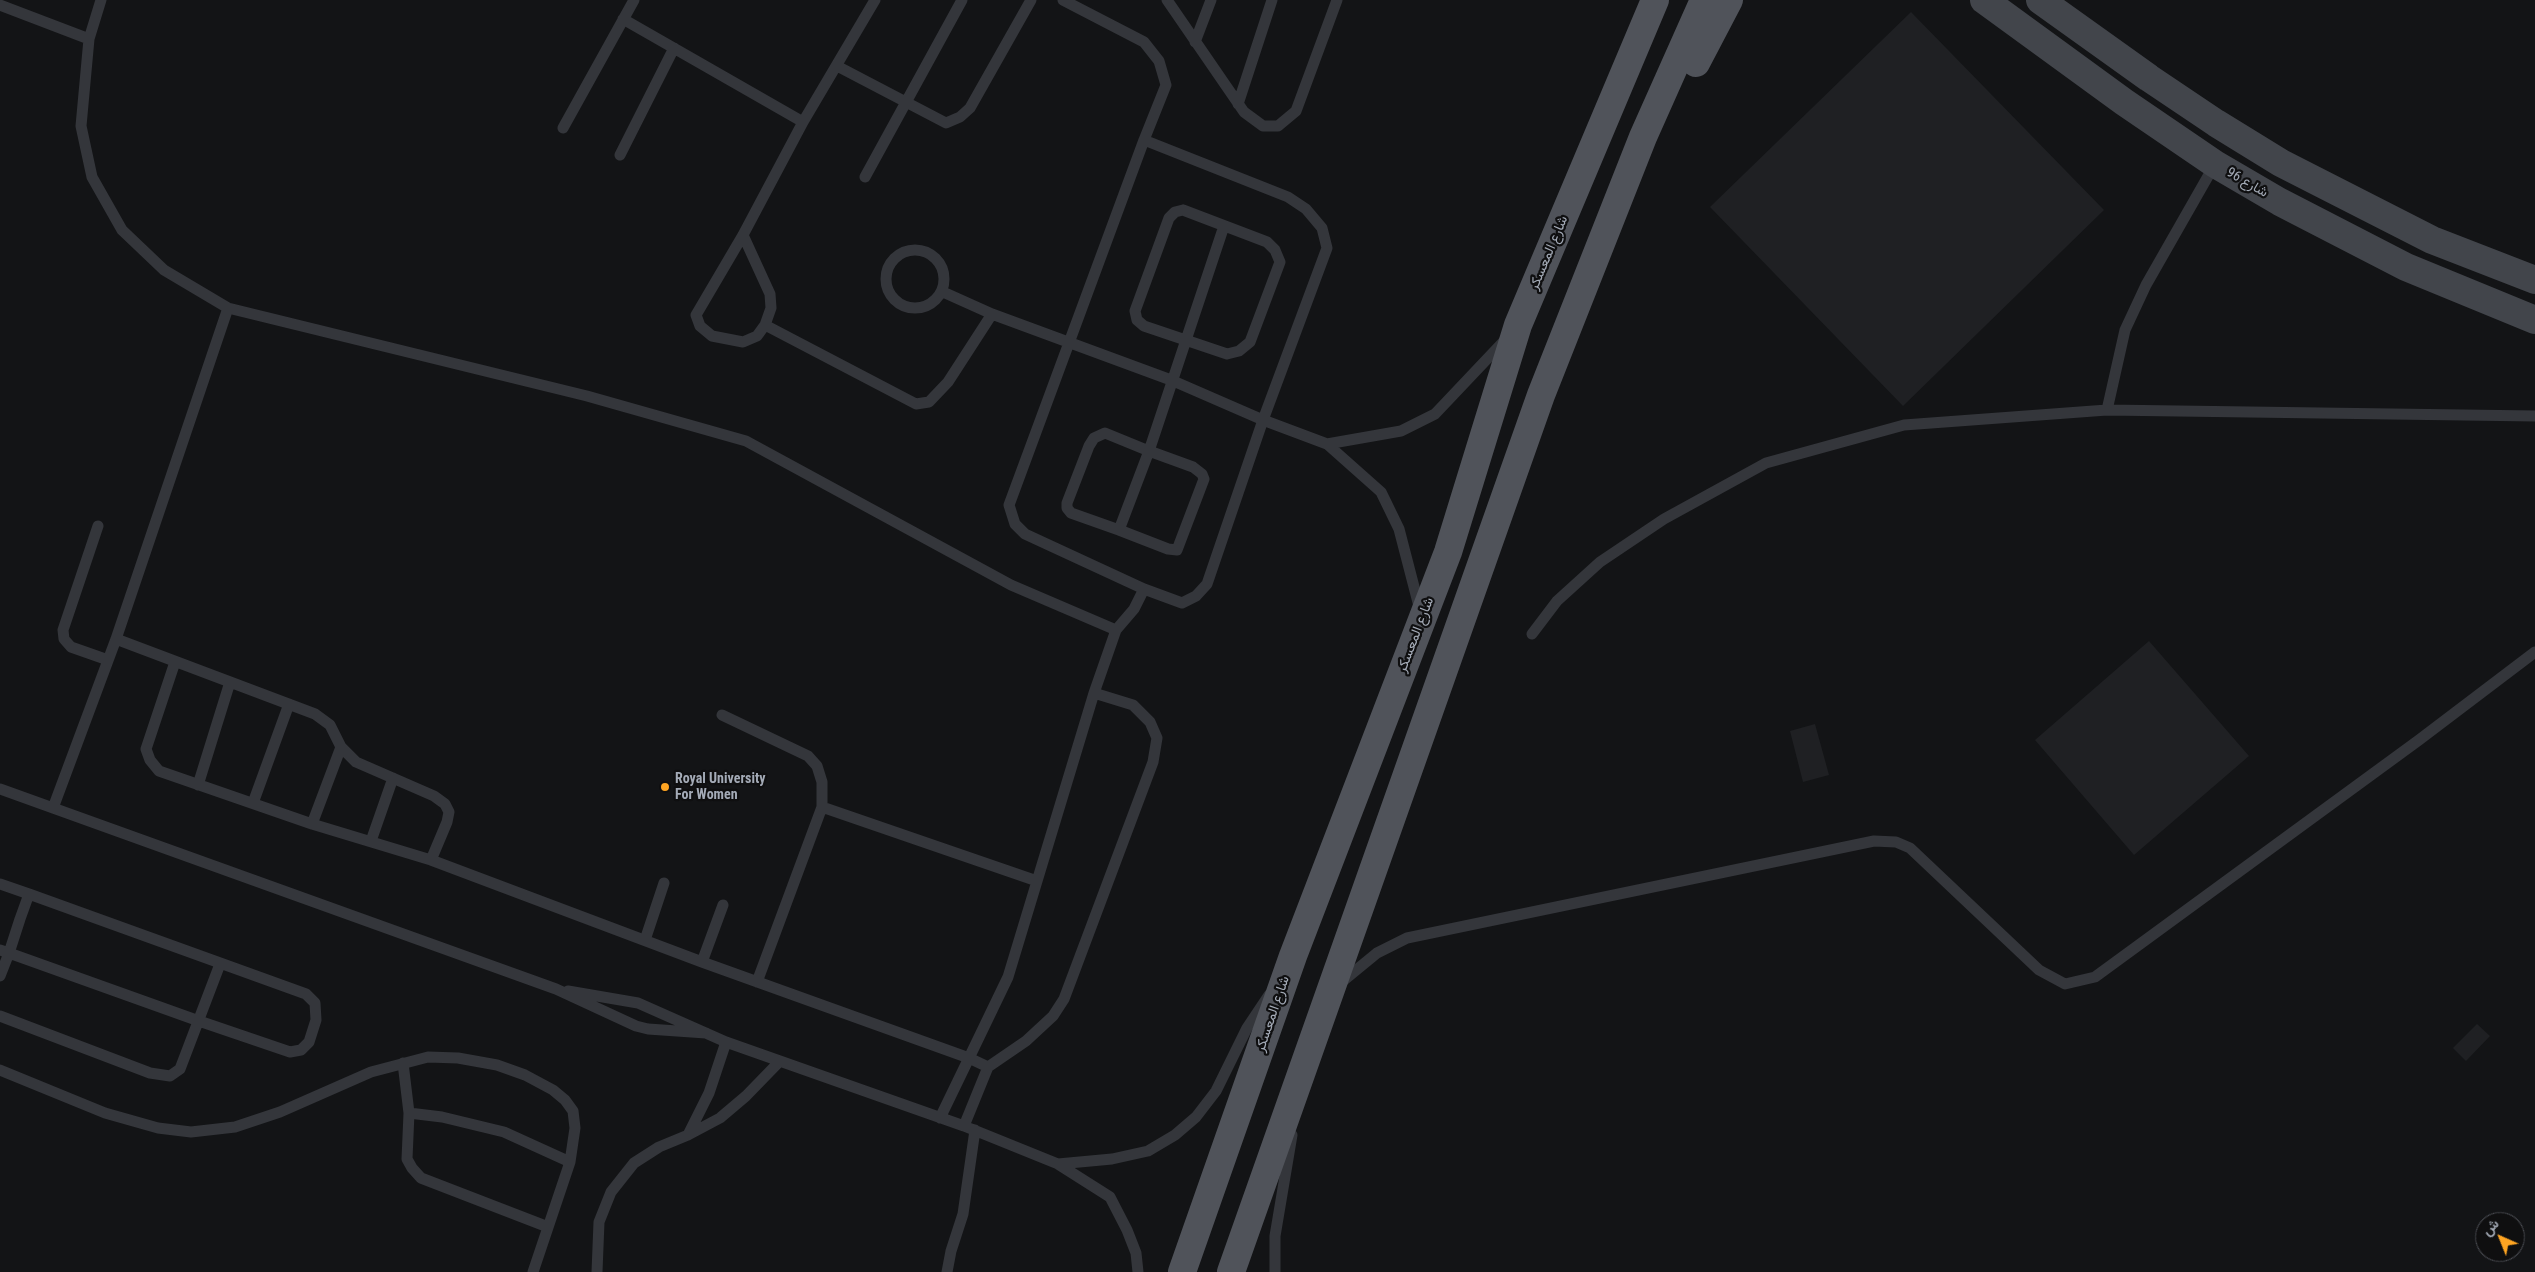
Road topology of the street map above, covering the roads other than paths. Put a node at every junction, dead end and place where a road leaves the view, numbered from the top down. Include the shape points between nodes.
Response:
1 (101, 0) edge
2 (634, 0) edge
3 (875, 0) edge
4 (962, 0) edge
5 (1031, 0) edge
6 (1063, 0) edge
7 (1166, 0) edge
8 (1211, 0) edge
9 (1272, 0) edge
10 (1337, 0) edge
11 (1655, 0) edge
12 (1704, 0) edge
13 (1729, 0) edge
14 (1984, 0) edge
15 (2040, 0) edge
16 (0, 5) edge
17 (623, 19) junction
18 (89, 39) junction
19 (1195, 42) junction
20 (674, 48) junction
21 (837, 66) junction
22 (906, 104) junction
23 (1238, 104) junction
24 (803, 122) junction
25 (563, 128) dead end
26 (1643, 137) junction
27 (1144, 140) junction
28 (620, 155) dead end
29 (2215, 164) junction
30 (865, 176) dead end
31 (1224, 226) junction
32 (743, 235) junction
33 (2535, 280) edge
34 (943, 292) junction
35 (228, 308) junction
36 (992, 314) junction
37 (2535, 320) edge
38 (765, 325) junction
39 (1518, 325) junction
40 (1186, 340) junction
41 (1070, 343) junction
42 (1171, 380) junction
43 (2107, 410) junction
44 (2535, 416) edge
45 (1263, 420) junction
46 (1327, 444) junction
47 (1149, 452) junction
48 (98, 526) dead end
49 (1119, 530) junction
50 (1144, 589) junction
51 (1422, 620) junction
52 (1116, 630) junction
53 (1532, 634) dead end
54 (116, 639) junction
55 (2535, 652) edge
56 (108, 660) junction
57 (175, 662) junction
58 (230, 682) junction
59 (1094, 692) junction
60 (290, 704) junction
61 (722, 714) dead end
62 (341, 747) junction
63 (393, 778) junction
64 (198, 785) junction
65 (0, 789) edge
66 (253, 803) junction
67 (822, 807) junction
68 (53, 808) junction
69 (312, 824) junction
70 (371, 842) junction
71 (431, 860) junction
72 (1037, 881) junction
73 (664, 883) dead end
74 (0, 884) edge
75 (29, 894) junction
76 (723, 905) dead end
77 (645, 940) junction
78 (4, 951) edge
79 (1294, 956) junction
80 (702, 962) junction
81 (220, 964) junction
82 (0, 976) edge
83 (757, 982) junction
84 (556, 989) junction
85 (1329, 993) junction
86 (0, 1016) edge
87 (199, 1021) junction
88 (706, 1033) junction
89 (726, 1042) junction
90 (1307, 1057) junction
91 (969, 1058) junction
92 (779, 1062) junction
93 (403, 1063) junction
94 (988, 1067) junction
95 (0, 1070) edge
96 (409, 1113) junction
97 (940, 1118) junction
98 (964, 1126) junction
99 (975, 1130) junction
100 (688, 1135) junction
101 (570, 1162) junction
102 (1058, 1164) junction
103 (548, 1227) junction
104 (533, 1272) edge
105 (597, 1272) edge
106 (947, 1272) edge
107 (1138, 1272) edge
108 (1182, 1272) edge
109 (1231, 1272) edge
110 (1275, 1272) edge

1 - 18 lane
2 - 17 lane
3 - 21 lane
4 - 22 lane
5 - 22 lane via 970,108 960,117 946,123
6 - 27 lane via 1144,42 1159,61 1166,85
7 - 19 lane
8 - 19 lane
9 - 23 lane
10 - 23 lane via 1296,111 1278,126 1263,126
11 - 39 main road, شارع المعسكر
12 - 26 main road
13 - 26 main road via 1686,83
14 - 29 street, شارع 96
15 - 33 street via 2149,78 2281,163 2432,240
16 - 18 lane
17 - 20 lane
17 - 25 lane
18 - 35 lane via 81,126 92,177 129,237 164,270
19 - 23 lane
20 - 24 lane
20 - 28 lane
21 - 22 lane
21 - 24 lane
22 - 30 lane
24 - 32 lane
26 - 85 main road via 1541,395
27 - 41 lane
27 - 45 lane via 1288,197 1306,209 1322,228 1327,248
29 - 37 street, شارع 96 via 2280,202 2406,267
29 - 43 lane via 2124,330
31 - 40 lane
31 - 40 lane via 1183,210 1175,212 1169,218 1135,311 1136,320 1144,326
31 - 40 lane via 1267,242 1280,262 1250,342 1239,352 1227,354
32 - 38 lane via 770,294 771,308
32 - 38 lane via 696,315 700,326 712,336 743,342 757,336
34 - 34 lane via 945,274 936,257 919,249 901,253 888,267 886,285 895,302 912,309 930,306
34 - 36 lane
35 - 52 lane via 587,396 746,441 1011,585
35 - 54 lane
36 - 38 lane via 948,382 929,402 916,404
36 - 41 lane
39 - 46 lane via 1434,414 1401,431
39 - 51 main road, شارع المعسكر via 1448,552
40 - 42 lane
41 - 42 lane
41 - 50 lane via 1009,505 1014,524 1025,534
42 - 45 lane
42 - 47 lane
43 - 44 lane
43 - 53 lane via 1904,425 1766,463 1664,519 1600,562 1558,601
45 - 46 lane
45 - 50 lane via 1208,584 1196,596 1182,603
46 - 51 lane via 1381,492 1399,529
47 - 49 lane
47 - 49 lane via 1105,433 1094,438 1070,495 1067,508 1071,513
47 - 49 lane via 1193,468 1204,479 1177,550
48 - 56 lane via 62,630 71,647
50 - 52 lane via 1134,609
51 - 79 main road, شارع المعسكر
52 - 59 lane
54 - 56 lane
54 - 57 lane
55 - 85 lane via 2095,977 2065,984 2039,970 1910,848 1896,842 1874,841 1407,938 1377,953
56 - 68 lane
57 - 58 lane
57 - 64 lane via 146,750 159,771
58 - 60 lane
58 - 64 lane
59 - 72 lane
59 - 94 lane via 1133,705 1150,722 1157,738 1153,762 1064,999 1053,1016 1026,1041
60 - 62 lane via 315,714 330,725
60 - 66 lane
61 - 67 lane via 808,756 822,782
62 - 63 lane via 356,762
62 - 69 lane
63 - 70 lane
63 - 71 lane via 434,796 445,804 449,812
64 - 66 lane
65 - 68 lane
66 - 69 lane
67 - 72 lane
67 - 83 lane
68 - 84 lane
69 - 70 lane
70 - 71 lane
71 - 77 lane
72 - 91 lane via 1008,977
73 - 77 lane
74 - 75 lane
75 - 78 lane
75 - 81 lane
76 - 80 lane
77 - 80 lane
78 - 82 lane
78 - 87 lane
79 - 102 lane via 1247,1028 1216,1091 1196,1117 1175,1135 1148,1151 1112,1160
79 - 108 main road, شارع المعسكر
80 - 83 lane
81 - 87 lane
81 - 87 lane via 306,994 315,1003 316,1012 309,1042 301,1050 290,1052
83 - 91 lane
84 - 88 lane via 638,1003
84 - 88 lane via 636,1026
85 - 90 main road
86 - 87 lane via 150,1073 170,1076 180,1070
88 - 89 lane
89 - 92 lane
89 - 100 lane via 708,1093
90 - 109 main road
90 - 110 lane via 1280,1194 1273,1255
91 - 94 lane
91 - 97 lane
92 - 97 lane
92 - 100 lane via 720,1118
93 - 95 lane via 371,1072 280,1112 235,1127 191,1132 158,1128 105,1113
93 - 96 lane
93 - 101 lane via 428,1057 458,1058 506,1068 553,1090 573,1111 575,1128
94 - 98 lane
96 - 101 lane via 442,1117 504,1132
96 - 103 lane via 406,1159 421,1178
97 - 98 lane
98 - 99 lane
99 - 102 lane
99 - 106 lane via 963,1214 950,1251
100 - 105 lane via 659,1147 634,1163 611,1192 599,1222
101 - 103 lane
102 - 107 lane via 1110,1197 1136,1253
103 - 104 lane

